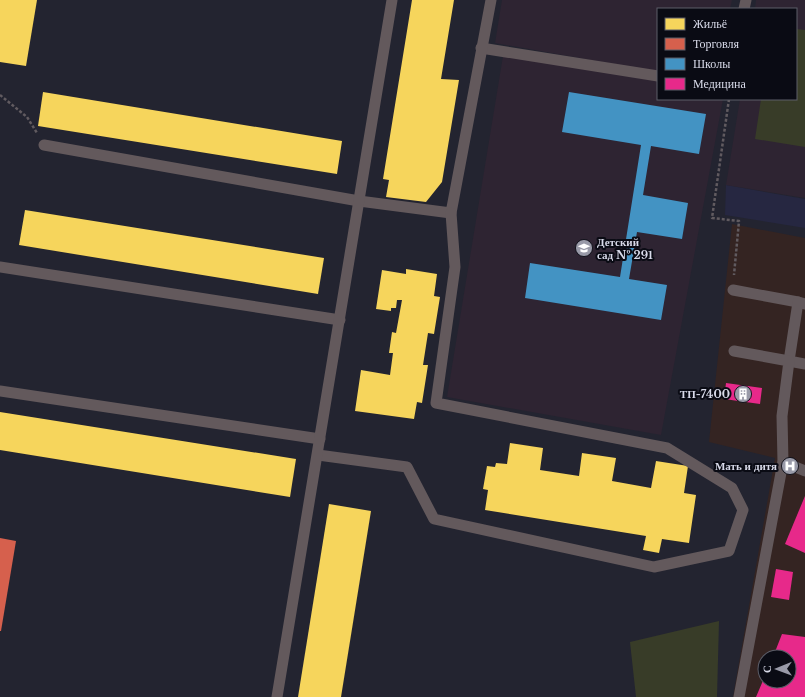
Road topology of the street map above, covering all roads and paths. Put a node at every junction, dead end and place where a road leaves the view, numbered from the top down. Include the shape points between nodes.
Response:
1 (392, 0) edge
2 (490, 0) edge
3 (482, 48) junction
4 (657, 76) edge
5 (0, 95) edge
6 (729, 100) edge
7 (44, 145) joint
8 (359, 201) junction
9 (451, 213) junction
10 (0, 267) edge
11 (733, 290) joint
12 (801, 303) edge
13 (340, 320) junction
14 (734, 351) dead end
15 (789, 361) junction
16 (805, 364) edge
17 (0, 391) edge
18 (320, 439) junction
19 (318, 455) junction
20 (784, 462) junction
21 (805, 471) edge
22 (277, 697) edge
23 (739, 697) edge

1 - 8 lane
2 - 3 lane
3 - 4 lane
3 - 9 lane
5 - 7 path via 27,117
6 - 11 path via 712,218 739,221
7 - 8 lane
8 - 9 lane
8 - 13 lane
9 - 19 lane via 455,268 436,404 667,448 732,488 743,510 729,551 654,567 434,519 407,467
10 - 13 lane
11 - 12 lane
12 - 15 lane
13 - 18 lane
14 - 15 lane
15 - 16 lane
15 - 20 lane via 782,416
17 - 18 lane
18 - 19 lane
19 - 22 lane
20 - 21 lane
20 - 23 lane

